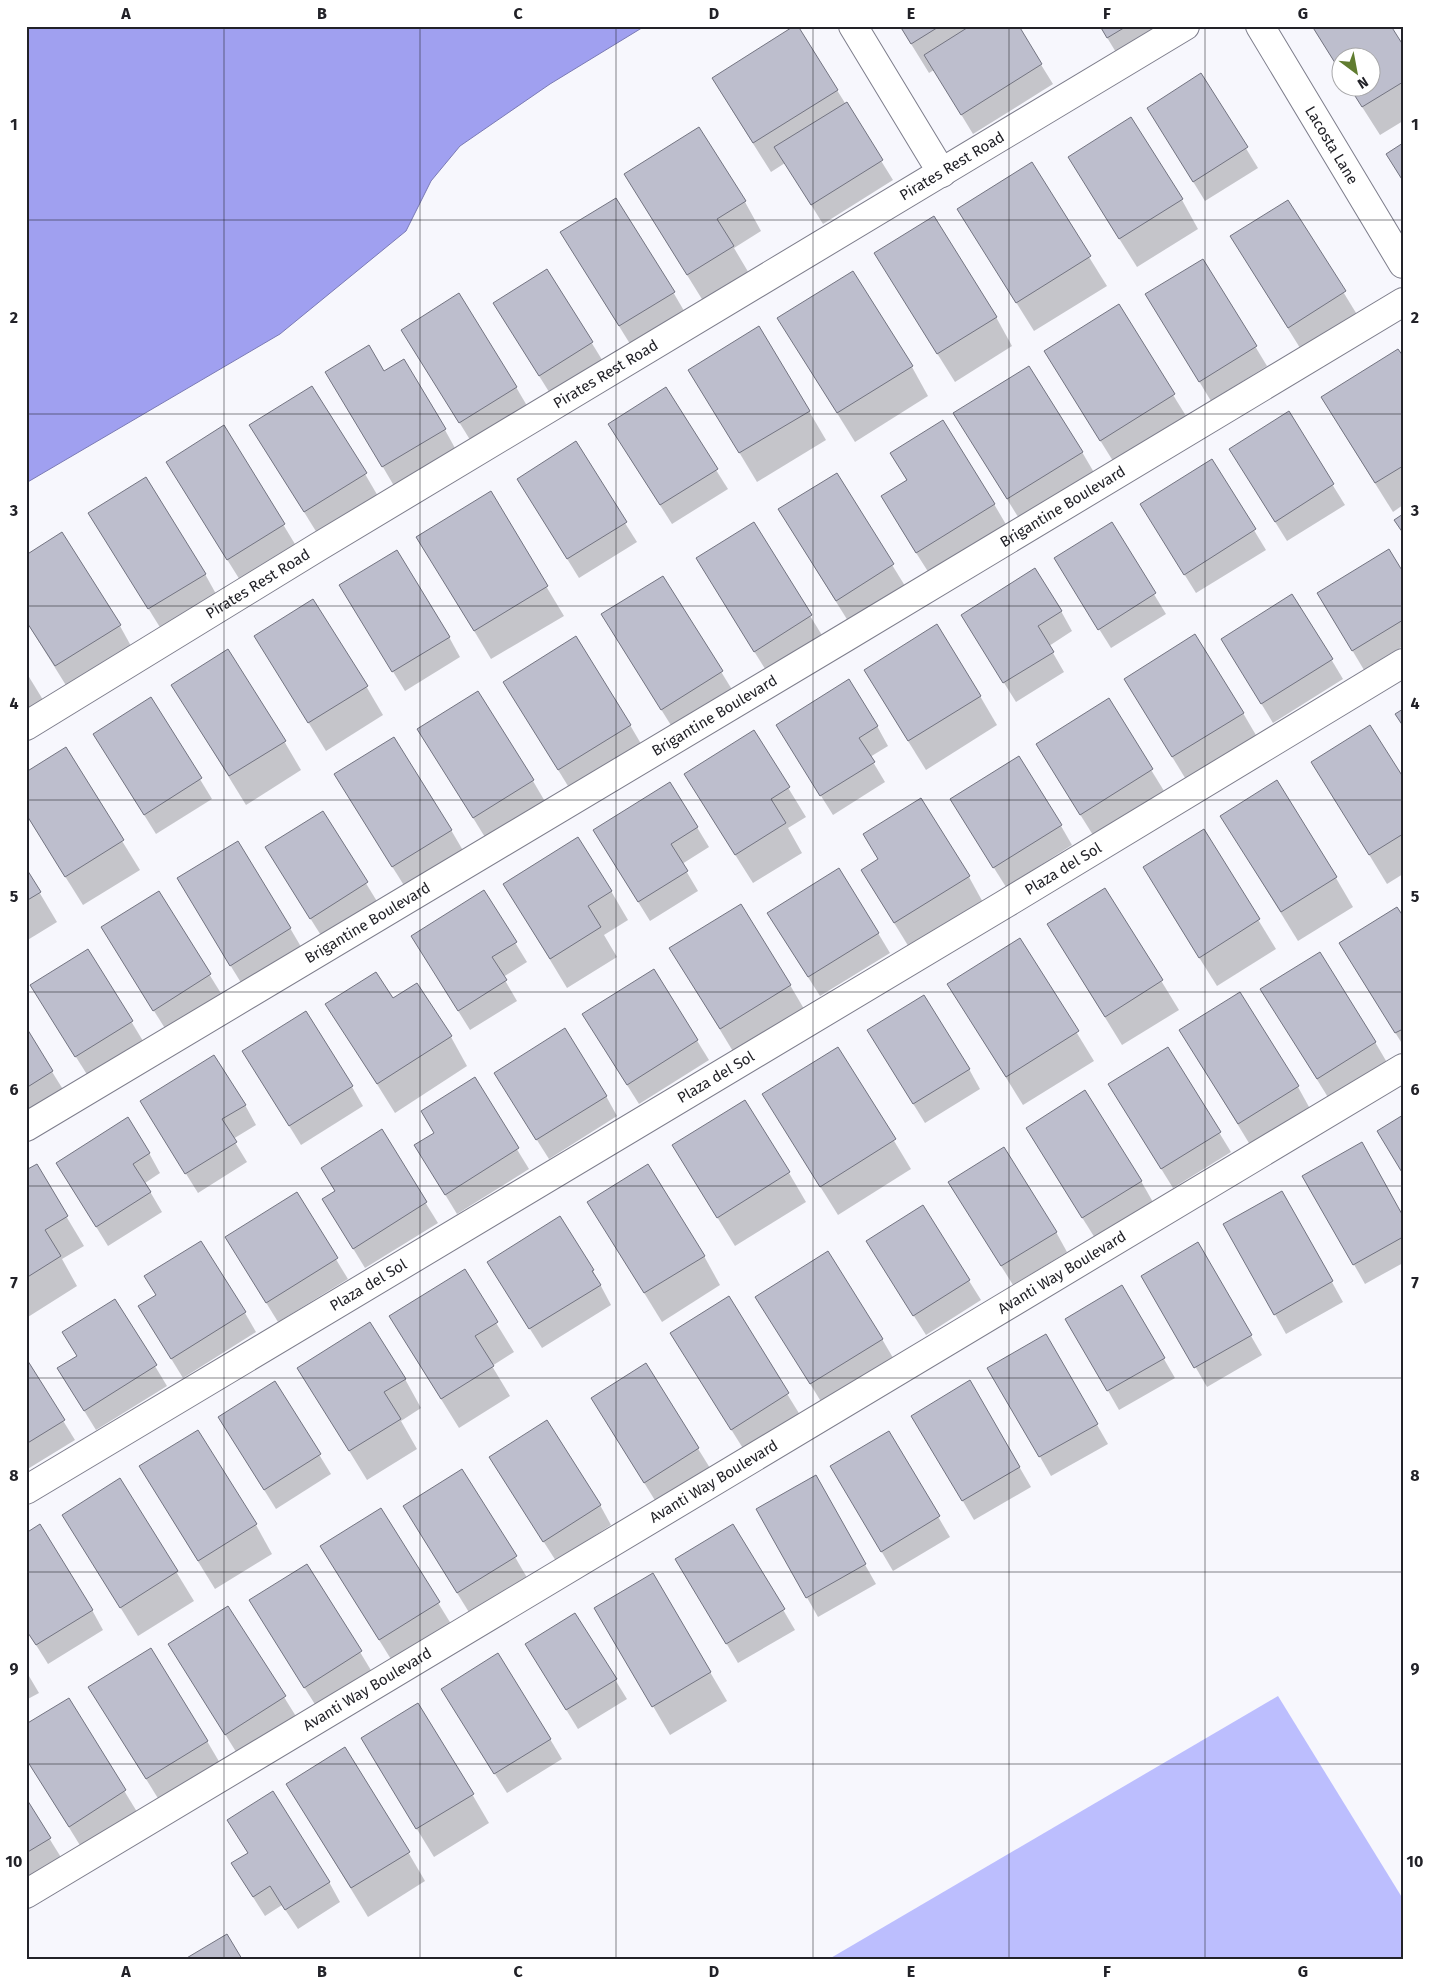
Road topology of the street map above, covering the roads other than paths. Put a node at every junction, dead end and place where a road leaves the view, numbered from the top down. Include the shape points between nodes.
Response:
1 (853, 26) edge
2 (1185, 26) edge
3 (1260, 26) edge
4 (942, 173) junction
5 (1403, 264) edge
6 (1403, 302) edge
7 (1403, 663) edge
8 (26, 726) edge
9 (1403, 1068) edge
10 (26, 1127) edge
11 (26, 1490) edge
12 (26, 1894) edge

1 - 4 street
2 - 4 street, Pirates Rest Road
3 - 5 street, Lacosta Lane
4 - 8 street, Pirates Rest Road
6 - 10 street, Brigantine Boulevard
7 - 11 street, Plaza del Sol
9 - 12 street, Avanti Way Boulevard

